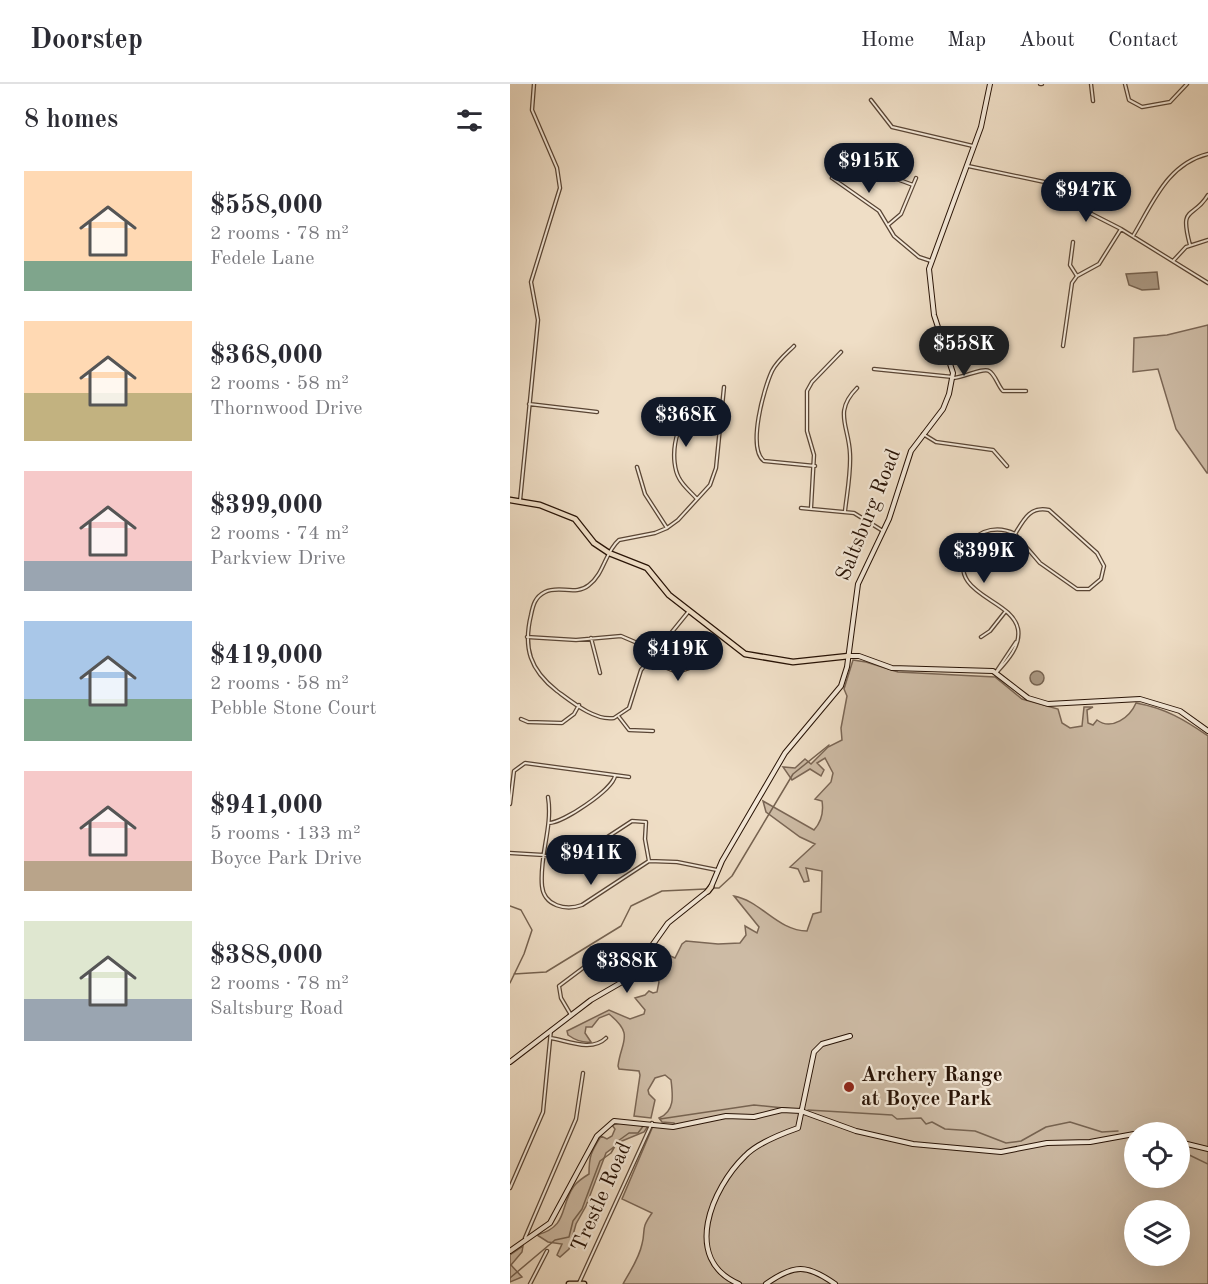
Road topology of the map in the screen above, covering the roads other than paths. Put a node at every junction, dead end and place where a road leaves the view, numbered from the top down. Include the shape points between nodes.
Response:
1 (534, 84) edge
2 (990, 84) edge
3 (1091, 84) edge
4 (1125, 84) edge
5 (1187, 84) edge
6 (871, 100) dead end
7 (1093, 100) dead end
8 (973, 146) junction
9 (1208, 154) edge
10 (965, 165) junction
11 (875, 171) dead end
12 (832, 178) dead end
13 (916, 178) dead end
14 (913, 185) junction
15 (1208, 195) edge
16 (888, 225) junction
17 (1121, 229) junction
18 (1133, 236) junction
19 (1208, 240) edge
20 (1073, 242) dead end
21 (1190, 245) junction
22 (931, 261) junction
23 (1173, 261) junction
24 (1077, 276) junction
25 (1208, 283) edge
26 (794, 346) dead end
27 (1063, 346) dead end
28 (841, 352) dead end
29 (874, 369) dead end
30 (953, 377) junction
31 (724, 387) dead end
32 (857, 388) dead end
33 (1026, 391) dead end
34 (530, 404) junction
35 (597, 412) dead end
36 (721, 416) junction
37 (923, 435) junction
38 (814, 466) junction
39 (1007, 466) dead end
40 (637, 467) dead end
41 (698, 498) junction
42 (510, 500) edge
43 (520, 501) junction
44 (801, 508) dead end
45 (811, 508) junction
46 (845, 511) junction
47 (666, 528) junction
48 (883, 531) junction
49 (1015, 534) junction
50 (609, 553) junction
51 (689, 611) junction
52 (1005, 612) junction
53 (527, 637) junction
54 (981, 637) dead end
55 (591, 638) junction
56 (652, 655) junction
57 (701, 655) dead end
58 (849, 656) junction
59 (600, 673) dead end
60 (996, 673) junction
61 (579, 705) junction
62 (619, 717) junction
63 (521, 719) dead end
64 (653, 731) dead end
65 (1208, 731) edge
66 (615, 775) junction
67 (628, 777) dead end
68 (511, 780) edge
69 (548, 797) dead end
70 (510, 804) edge
71 (549, 823) junction
72 (510, 853) edge
73 (545, 856) junction
74 (649, 861) junction
75 (717, 870) junction
76 (587, 965) dead end
77 (571, 1015) junction
78 (551, 1029) junction
79 (850, 1036) dead end
80 (551, 1038) junction
81 (606, 1038) dead end
82 (510, 1062) edge
83 (583, 1073) dead end
84 (801, 1111) junction
85 (652, 1123) junction
86 (1124, 1136) edge
87 (1190, 1145) edge
88 (1208, 1149) edge
89 (510, 1188) edge
90 (525, 1241) junction
91 (510, 1251) edge
92 (547, 1251) dead end
93 (582, 1283) edge
94 (530, 1284) edge
95 (569, 1284) edge
96 (738, 1284) edge
97 (766, 1284) edge
98 (835, 1284) edge

1 - 34 street via 532,110 554,159 560,188 531,282 538,320
2 - 8 main road
3 - 7 street
4 - 5 street via 1129,100 1142,107 1170,102
6 - 8 street via 892,127
8 - 10 main road
9 - 18 street via 1192,159 1174,172
10 - 17 street via 1054,184 1074,205
10 - 22 main road
11 - 14 street
12 - 16 street via 879,211
13 - 14 street
14 - 16 street via 902,214
15 - 21 street via 1186,219
16 - 22 street via 894,236
17 - 18 street
17 - 24 street via 1099,264
18 - 23 street
19 - 21 street
20 - 24 street via 1070,265
21 - 23 street
22 - 30 main road via 930,294
23 - 25 street
24 - 27 street via 1069,292
26 - 38 street via 770,377 761,407 757,450 764,461
28 - 38 street via 807,391 807,432 814,451
29 - 30 street
30 - 33 street via 986,369 1003,391
30 - 37 main road, Saltsburg Road via 946,403
31 - 36 street
32 - 46 street via 843,413 850,453
34 - 35 street
34 - 43 street
36 - 41 street via 715,474
36 - 41 street via 694,415 685,420 678,432 676,473
37 - 39 street via 936,442 993,450
37 - 48 main road, Saltsburg Road via 908,458
38 - 45 street
40 - 47 street via 645,494
41 - 47 street
42 - 43 main road
43 - 50 main road via 571,516 594,543
44 - 45 street
45 - 46 street
46 - 48 street via 861,515
47 - 50 street via 626,536
48 - 58 main road, Saltsburg Road via 856,591
49 - 49 street via 1040,563 1071,586 1089,589 1101,579 1102,559 1053,512 1045,508 1034,510
49 - 52 street via 998,529 983,533 970,543 963,561 973,588
50 - 51 main road via 647,568 666,592
50 - 53 street via 589,586 575,591 549,591 536,599
51 - 56 street
51 - 58 main road via 745,654 793,663
52 - 54 street
52 - 60 street via 1017,624 1018,640
53 - 55 street
53 - 61 street via 528,651 541,676
55 - 56 street via 627,638
55 - 59 street
56 - 57 street via 677,672 689,668
56 - 62 street via 638,675 631,706
58 - 60 main road via 892,668
58 - 75 main road, Saltsburg Road via 841,686 791,744
60 - 65 main road via 1034,700 1064,705 1135,699 1180,711
61 - 62 street via 604,719
61 - 63 street via 572,717 562,723
62 - 64 street via 629,730
66 - 67 street
66 - 68 street via 525,763 516,768
66 - 71 street via 613,784 605,791 561,821
68 - 70 street
69 - 71 street
71 - 73 street
72 - 73 street
73 - 74 street via 577,857 632,821 645,820
73 - 74 street via 543,890 552,903 568,908 582,905
74 - 75 street
75 - 77 main road, Saltsburg Road via 710,889 668,922 629,978
76 - 77 street via 559,986
77 - 78 main road, Saltsburg Road
78 - 80 street
78 - 82 main road, Saltsburg Road
79 - 84 main road via 822,1044 814,1052
80 - 81 street via 584,1045
80 - 89 street via 543,1112
83 - 90 street via 576,1119
84 - 85 main road via 705,1119 673,1127
84 - 86 main road via 878,1137 955,1149 1001,1152
84 - 96 main road via 798,1128 746,1155 722,1183 710,1206 706,1232 709,1254 723,1275
85 - 90 main road via 620,1120 603,1128 550,1223
85 - 93 street, Trestle Road
87 - 88 main road
90 - 91 main road
92 - 94 street
93 - 95 main road
97 - 98 main road via 796,1268 816,1272

